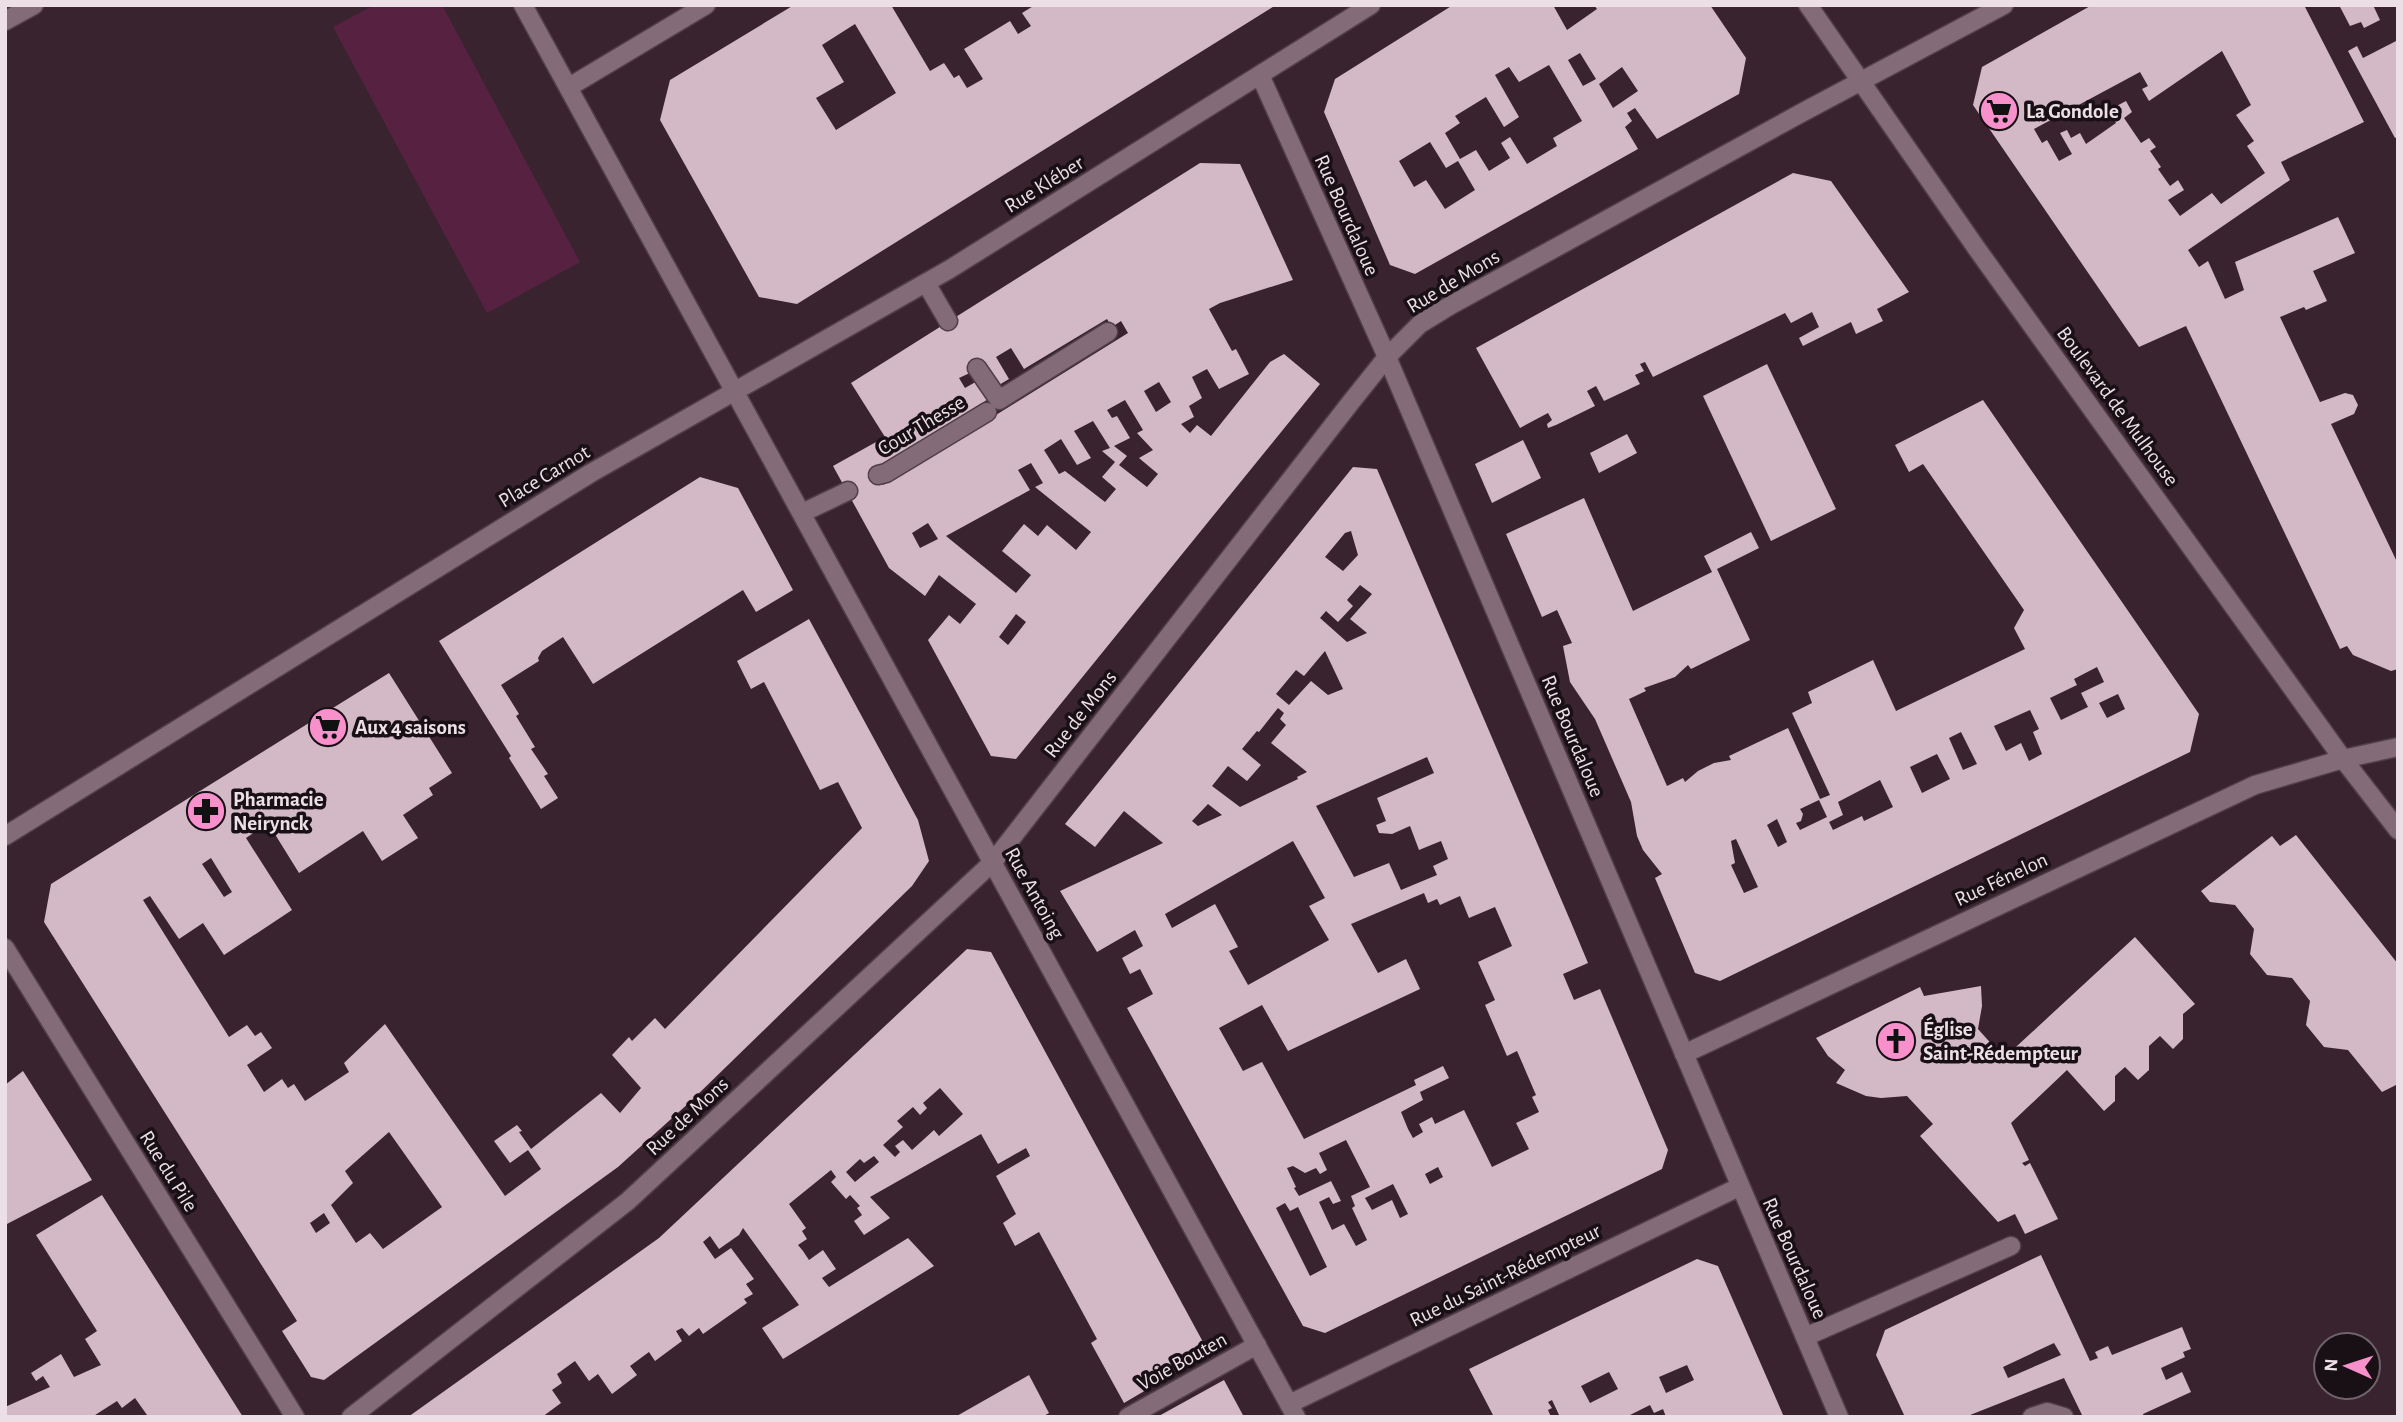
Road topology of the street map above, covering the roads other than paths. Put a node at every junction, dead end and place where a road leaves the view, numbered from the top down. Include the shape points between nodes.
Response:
1 (34, 5) edge
2 (523, 5) edge
3 (706, 5) edge
4 (1371, 5) edge
5 (1808, 5) edge
6 (2004, 5) edge
7 (5, 22) edge
8 (1260, 75) junction
9 (1860, 81) junction
10 (569, 87) junction
11 (926, 283) junction
12 (948, 321) dead end
13 (1108, 332) dead end
14 (1387, 357) junction
15 (977, 368) dead end
16 (735, 390) junction
17 (986, 412) dead end
18 (878, 475) dead end
19 (848, 491) dead end
20 (802, 513) junction
21 (2398, 747) edge
22 (2343, 759) junction
23 (2398, 830) edge
24 (5, 836) edge
25 (993, 862) junction
26 (5, 948) edge
27 (1684, 1054) junction
28 (1739, 1188) junction
29 (2011, 1247) dead end
30 (1805, 1338) junction
31 (1257, 1345) junction
32 (1293, 1411) edge
33 (295, 1417) edge
34 (351, 1417) edge
35 (1128, 1417) edge
36 (1839, 1417) edge
37 (2032, 1417) edge
38 (2064, 1417) edge

1 - 7 street
2 - 10 street
3 - 10 street
4 - 8 street, Rue Kléber
5 - 9 street, Boulevard de Mulhouse
6 - 9 street, Rue de Mons
8 - 11 street, Rue Kléber
8 - 14 street, Rue Bourdaloue
9 - 14 street, Rue de Mons via 1451,305 1420,324
9 - 22 street, Boulevard de Mulhouse
10 - 16 street
11 - 12 street
11 - 16 street, Rue Kléber
13 - 15 street via 999,400
14 - 25 street, Rue de Mons
14 - 27 street, Rue Bourdaloue
16 - 20 street, Rue Antoing
16 - 24 street, Place Carnot via 592,473
17 - 18 street, Cour Thesse
19 - 20 street
20 - 25 street, Rue Antoing
21 - 22 street, Rue Fénelon
22 - 23 street, Boulevard de Mulhouse
22 - 27 street, Rue Fénelon via 2255,785
25 - 31 street, Rue Antoing
25 - 34 street, Rue de Mons via 628,1201
26 - 33 street, Rue du Pile
27 - 28 street, Rue Bourdaloue
28 - 30 street, Rue Bourdaloue
28 - 32 street, Rue du Saint-Rédempteur
29 - 30 street
30 - 36 street, Rue Bourdaloue
31 - 32 street, Rue Antoing
31 - 35 street, Voie Bouten
37 - 38 street via 2047,1412

